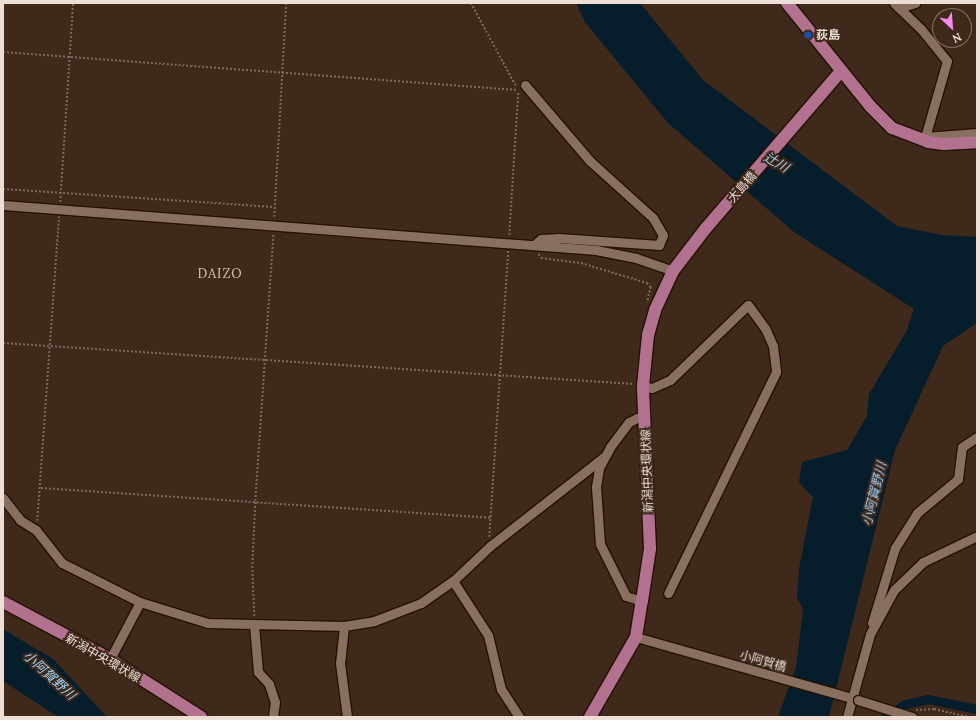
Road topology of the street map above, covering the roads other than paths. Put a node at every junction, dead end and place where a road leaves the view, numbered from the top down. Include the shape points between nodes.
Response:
1 (787, 3) edge
2 (915, 3) edge
3 (897, 6) edge
4 (841, 71) junction
5 (522, 88) road end
6 (977, 133) edge
7 (926, 140) junction
8 (977, 142) edge
9 (3, 205) edge
10 (706, 228) joint
11 (534, 245) junction
12 (672, 271) junction
13 (637, 382) junction
14 (645, 418) junction
15 (977, 437) edge
16 (605, 456) junction
17 (3, 498) edge
18 (977, 536) edge
19 (453, 581) junction
20 (668, 594) dead end
21 (642, 601) junction
22 (3, 602) edge
23 (140, 602) junction
24 (254, 625) junction
25 (344, 626) junction
26 (870, 634) junction
27 (636, 637) junction
28 (110, 659) junction
29 (852, 699) junction
30 (912, 714) edge
31 (201, 717) edge
32 (273, 717) edge
33 (347, 717) edge
34 (518, 717) edge
35 (590, 717) edge
36 (847, 717) edge

1 - 4 main road
2 - 3 street
3 - 7 street via 947,61
4 - 7 main road via 892,128
4 - 10 main road, 大島橋
5 - 11 street via 590,161 653,218 664,235 659,246 559,238 541,239
6 - 7 street
7 - 8 main road via 944,144
9 - 11 street
10 - 12 main road, 新潟中央環状線
11 - 12 street via 596,250 636,258
12 - 13 main road, 新潟中央環状線 via 655,310
13 - 14 main road, 新潟中央環状線
13 - 20 street via 652,388 670,380 748,305 765,328 770,340 776,372
14 - 16 street via 629,422
14 - 21 main road, 新潟中央環状線 via 650,550
15 - 26 street via 962,446 958,479 917,513 895,548 880,591
16 - 19 street via 490,546
16 - 21 street via 596,487 600,544 626,596
17 - 23 street via 20,520 36,530 62,563
18 - 26 street via 923,562 894,590
19 - 25 street via 420,603 374,621
19 - 34 street via 488,635 501,689
21 - 27 main road, 新潟中央環状線
22 - 28 main road, 新潟中央環状線
23 - 24 street via 208,624
23 - 28 street
24 - 25 street
24 - 32 street via 258,672 269,684 275,702
25 - 33 street via 340,663
26 - 29 street
27 - 29 street, 小阿賀橋
27 - 35 main road, 新潟中央環状線
28 - 31 main road, 新潟中央環状線
29 - 30 street, 小阿賀橋, bridge
29 - 36 street

